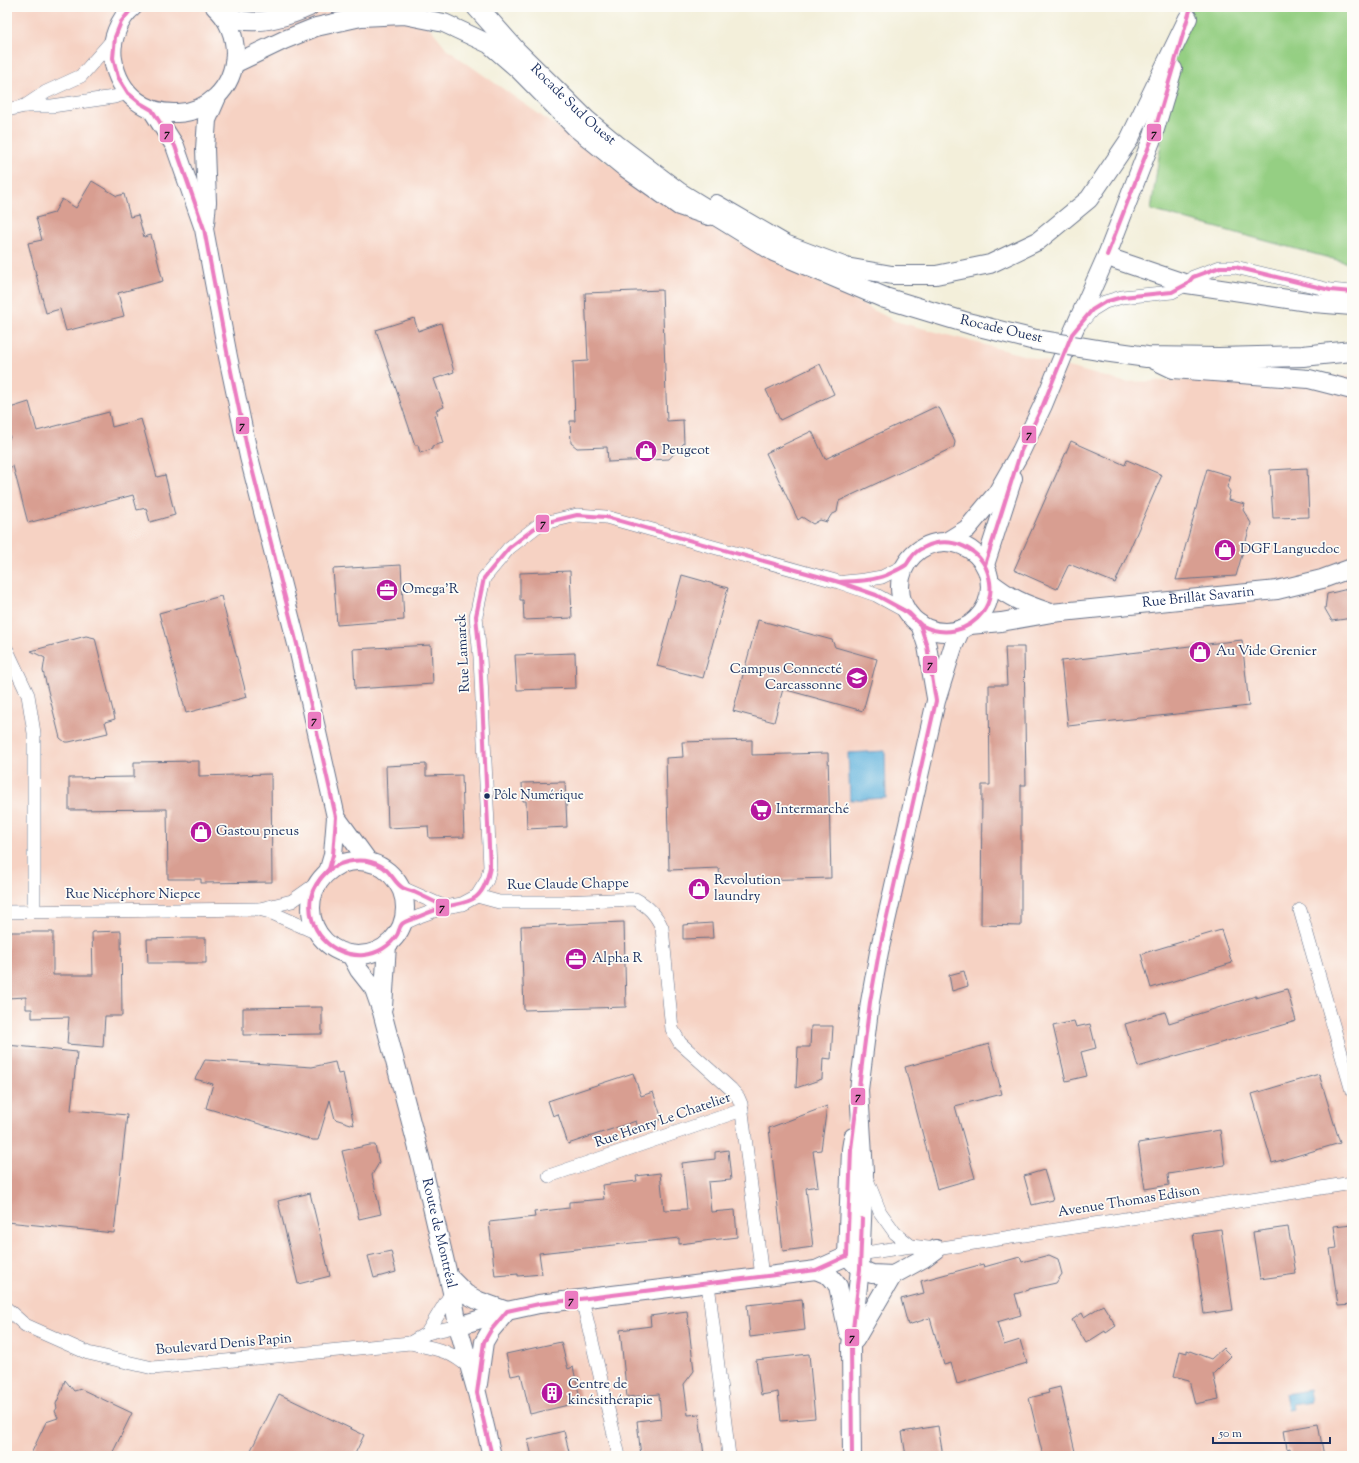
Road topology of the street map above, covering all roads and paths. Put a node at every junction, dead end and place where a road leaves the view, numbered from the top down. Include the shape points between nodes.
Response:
1 (133, 7) edge
2 (309, 7) edge
3 (477, 7) edge
4 (218, 10) edge
5 (1189, 12) edge
6 (115, 38) junction
7 (234, 64) junction
8 (128, 93) junction
9 (216, 97) junction
10 (25, 106) junction
11 (7, 110) edge
12 (152, 110) junction
13 (616, 145) junction
14 (678, 192) joint
15 (723, 221) junction
16 (204, 229) junction
17 (1107, 255) junction
18 (1187, 284) junction
19 (1352, 292) edge
20 (1352, 306) edge
21 (1072, 334) junction
22 (1352, 351) edge
23 (1147, 357) junction
24 (1352, 390) edge
25 (1021, 451) junction
26 (946, 542) junction
27 (906, 565) junction
28 (1348, 567) edge
29 (988, 574) junction
30 (839, 582) junction
31 (1052, 613) junction
32 (914, 619) junction
33 (966, 627) junction
34 (7, 650) edge
35 (936, 701) junction
36 (336, 817) junction
37 (368, 861) junction
38 (329, 869) junction
39 (316, 884) junction
40 (400, 887) junction
41 (477, 896) junction
42 (445, 907) junction
43 (259, 910) junction
44 (1300, 910) dead end
45 (34, 911) junction
46 (7, 912) edge
47 (402, 924) junction
48 (318, 933) junction
49 (387, 945) junction
50 (351, 955) junction
51 (382, 1012) junction
52 (859, 1090) junction
53 (1352, 1091) edge
54 (742, 1110) junction
55 (864, 1172) junction
56 (550, 1176) dead end
57 (1352, 1183) edge
58 (911, 1246) junction
59 (936, 1249) junction
60 (856, 1260) junction
61 (816, 1270) junction
62 (893, 1275) junction
63 (762, 1277) junction
64 (708, 1284) junction
65 (450, 1285) junction
66 (582, 1299) junction
67 (7, 1309) edge
68 (507, 1311) junction
69 (458, 1326) junction
70 (427, 1333) junction
71 (410, 1343) junction
72 (851, 1346) junction
73 (471, 1369) junction
74 (477, 1393) junction
75 (492, 1456) edge
76 (620, 1456) edge
77 (728, 1456) edge
78 (852, 1456) edge

1 - 6 main road via 121,22
2 - 4 main road via 266,21 242,21
3 - 13 main road, Rocade Sud Ouest via 521,56 587,121
4 - 7 main road via 230,27 235,45
5 - 13 main road via 1129,140 1089,199 1038,241 990,264 936,275 892,275 846,267 785,244
5 - 17 main road via 1153,136
6 - 8 main road via 113,58 118,77
6 - 10 street via 81,76 46,92
7 - 9 main road via 228,82
7 - 15 main road via 310,30 362,17 404,15 444,23 489,44 519,70 576,128 673,202
8 - 10 street via 52,106
8 - 12 main road
9 - 12 main road via 197,110 175,114
9 - 16 main road via 207,120 207,202
10 - 11 street
12 - 16 main road via 175,146
13 - 14 main road, Rocade Sud Ouest
14 - 15 main road, Rocade Ouest
15 - 23 main road, Rocade Ouest, bridge via 774,251 886,298 1031,339
16 - 36 main road via 249,457 298,648
17 - 18 main road
17 - 21 main road
18 - 19 street via 1193,277 1220,267 1235,267 1330,290
18 - 20 main road via 1314,303
18 - 21 street via 1172,292 1122,297 1104,302 1092,310
21 - 25 main road
22 - 23 main road, Rocade Ouest via 1303,356
23 - 24 main road via 1173,369 1309,379
25 - 26 main road via 997,493 967,529
25 - 29 main road
26 - 27 main road via 934,543 923,548 913,555
26 - 29 main road via 969,548 978,556
27 - 30 street, Rue Lamarck via 882,577
27 - 32 main road via 900,589 903,602
28 - 31 main road, Rue Brillât Savarin via 1322,579 1277,590
29 - 31 main road, Rue Brillât Savarin via 1004,593 1024,604
29 - 33 main road via 990,594 986,606 980,617
30 - 32 street, Rue Lamarck via 876,595
30 - 41 street, Rue Lamarck via 606,517 577,515 540,524 508,548 484,578 476,616 490,867 487,880
31 - 33 main road, Rue Brillât Savarin
32 - 33 main road via 933,630 947,632
32 - 35 main road via 927,646
33 - 35 main road via 953,647
34 - 45 street via 28,695 34,733
35 - 52 main road via 879,952
36 - 37 main road
36 - 38 main road via 333,855
37 - 38 main road via 342,862
37 - 40 main road via 382,866
38 - 39 main road
39 - 43 street, Rue Nicéphore Niepce via 292,901
39 - 48 main road via 310,909
40 - 42 street
40 - 47 main road via 405,912
41 - 42 street via 462,904
41 - 54 street, Rue Claude Chappe via 499,902 635,899 644,904 657,917 662,928 672,1029 680,1043 738,1097
42 - 47 street
43 - 45 street, Rue Nicéphore Niepce
43 - 48 street, Rue Nicéphore Niepce via 270,912
44 - 53 street
45 - 46 street, Rue Nicéphore Niepce
47 - 49 main road via 396,936
48 - 50 main road via 326,944
49 - 50 main road via 376,952
49 - 51 main road, Route de Montréal
50 - 51 main road, Route de Montréal via 374,990
51 - 65 main road, Route de Montréal via 422,1164
52 - 55 main road
52 - 60 main road via 851,1149
54 - 56 street, Rue Henry Le Chatelier
54 - 63 street, Rue Henry Le Chatelier
55 - 58 street via 880,1212 895,1233
55 - 60 main road
57 - 59 street, Avenue Thomas Edison
58 - 59 street, Avenue Thomas Edison
58 - 60 street, Avenue Thomas Edison
59 - 62 main road
60 - 61 main road
60 - 62 main road via 872,1274
60 - 72 main road
61 - 63 main road
61 - 72 main road via 830,1276 838,1286
62 - 72 main road
63 - 64 main road
64 - 66 main road
64 - 77 street
65 - 68 main road
65 - 69 main road, Route de Montréal
65 - 70 street, Boulevard Denis Papin
66 - 68 main road
66 - 76 street
67 - 71 street, Boulevard Denis Papin via 25,1325 88,1353 153,1368
68 - 69 main road
68 - 74 main road via 484,1342
69 - 70 street, Boulevard Denis Papin
69 - 73 main road, Route de Montréal
70 - 71 street, Boulevard Denis Papin
71 - 73 street, Boulevard Denis Papin via 451,1354
72 - 78 main road
73 - 74 main road, Route de Montréal
74 - 75 main road, Route de Montréal

